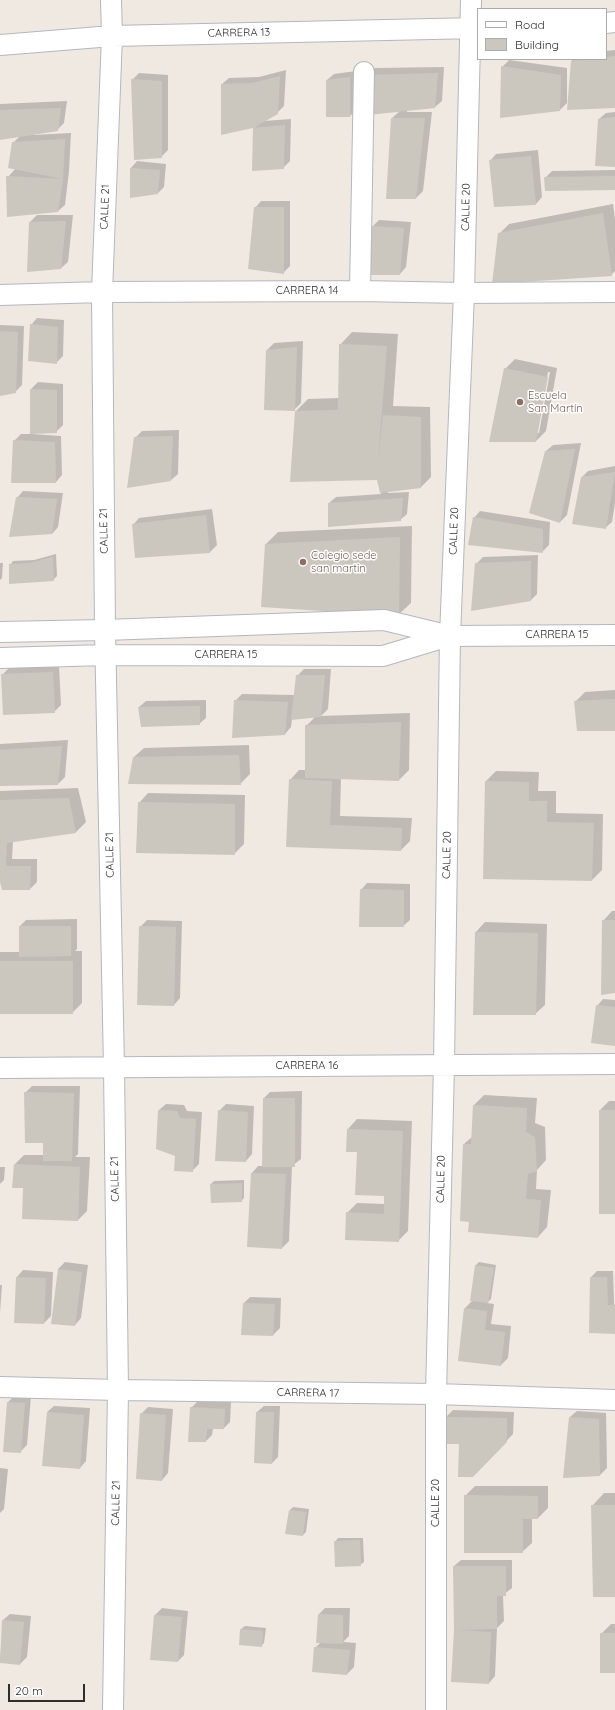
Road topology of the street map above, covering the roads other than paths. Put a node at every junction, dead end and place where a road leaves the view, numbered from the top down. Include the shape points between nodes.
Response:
1 (111, 0) edge
2 (471, 0) edge
3 (474, 29) edge
4 (112, 36) junction
5 (0, 45) edge
6 (364, 72) dead end
7 (360, 291) junction
8 (102, 292) junction
9 (615, 292) edge
10 (464, 293) junction
11 (0, 295) edge
12 (105, 630) junction
13 (0, 632) edge
14 (615, 635) edge
15 (450, 636) junction
16 (106, 655) junction
17 (0, 658) edge
18 (615, 1064) edge
19 (444, 1065) junction
20 (114, 1067) junction
21 (0, 1068) edge
22 (0, 1387) edge
23 (118, 1390) junction
24 (436, 1394) junction
25 (615, 1400) edge
26 (113, 1710) edge
27 (436, 1710) edge

1 - 4 street, CALLE 21
2 - 3 street, CALLE 20
3 - 4 street, CARRERA 13
3 - 10 street, CALLE 20
4 - 5 street, CARRERA 13
4 - 8 street, CALLE 21
6 - 7 street
7 - 8 street, CARRERA 14
7 - 10 street, CARRERA 14
8 - 11 street, CARRERA 14
8 - 12 street, CALLE 21
9 - 10 street, CARRERA 14
10 - 15 street, CALLE 20
12 - 13 street, CARRERA 15
12 - 15 street, CARRERA 15 via 384,620
12 - 16 street, CALLE 21
14 - 15 street, CARRERA 15
15 - 16 street, CARRERA 15 via 383,656
15 - 19 street, CALLE 20
16 - 17 street, CARRERA 15
16 - 20 street, CALLE 21
18 - 19 street, CARRERA 16
19 - 20 street, CARRERA 16
19 - 24 street, CALLE 20
20 - 21 street, CARRERA 16
20 - 23 street, CALLE 21
22 - 23 street, CARRERA 17
23 - 24 street, CARRERA 17
23 - 26 street, CALLE 21
24 - 25 street, CARRERA 17
24 - 27 street, CALLE 20

